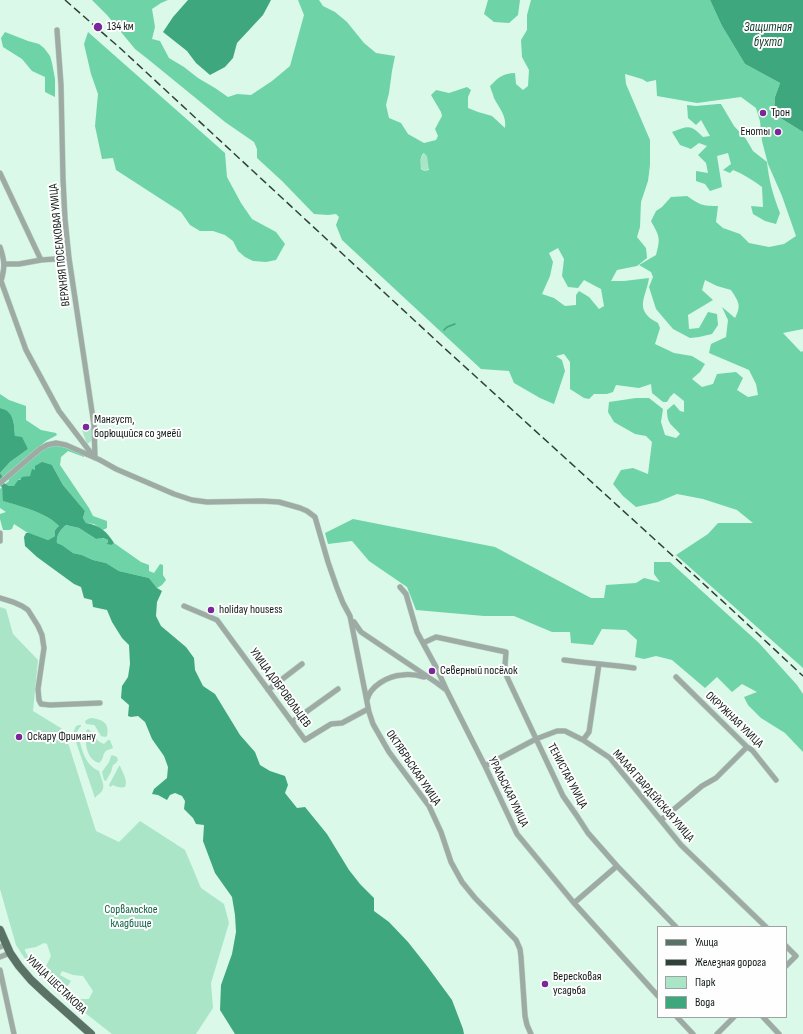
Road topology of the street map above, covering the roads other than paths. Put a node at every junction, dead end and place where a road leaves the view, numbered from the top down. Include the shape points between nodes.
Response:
1 (57, 30) dead end
2 (0, 173) edge
3 (0, 247) edge
4 (70, 258) junction
5 (41, 260) junction
6 (4, 264) junction
7 (95, 458) junction
8 (0, 483) edge
9 (0, 532) edge
10 (0, 541) edge
11 (400, 588) dead end
12 (0, 598) edge
13 (184, 606) dead end
14 (350, 616) junction
15 (423, 643) junction
16 (564, 660) dead end
17 (302, 664) dead end
18 (599, 664) junction
19 (634, 668) dead end
20 (676, 677) dead end
21 (431, 680) junction
22 (338, 689) dead end
23 (268, 690) junction
24 (446, 691) junction
25 (367, 701) junction
26 (100, 703) dead end
27 (368, 709) junction
28 (292, 722) junction
29 (536, 739) junction
30 (583, 740) junction
31 (747, 747) junction
32 (485, 766) junction
33 (776, 780) dead end
34 (661, 820) junction
35 (617, 866) junction
36 (574, 903) junction
37 (675, 926) edge
38 (765, 926) edge
39 (0, 930) edge
40 (3, 945) edge
41 (787, 947) edge
42 (10, 953) junction
43 (0, 957) edge
44 (787, 965) edge
45 (0, 970) edge
46 (657, 995) edge
47 (678, 1018) edge
48 (733, 1018) edge
49 (764, 1018) edge
50 (88, 1033) edge
51 (14, 1034) edge
52 (531, 1034) edge
53 (693, 1034) edge
54 (717, 1034) edge
55 (779, 1034) edge

1 - 4 street, ВЕРХНЯЯ ПОСЕЛКОВАЯ УЛИЦА via 65,219
2 - 5 street
3 - 6 street
4 - 5 street
4 - 7 street, ВЕРХНЯЯ ПОСЕЛКОВАЯ УЛИЦА via 94,425
5 - 6 street
6 - 7 street via 1,281 26,350 59,411
7 - 8 street via 63,444 50,444 40,449
7 - 14 street, ОКТЯБРЬСКАЯ УЛИЦА via 192,500 279,502 307,511 315,517 337,588
9 - 10 street
11 - 15 street, УРАЛЬСКАЯ УЛИЦА via 406,594 417,632
12 - 26 street via 28,610 42,635 44,648 38,693 41,704
13 - 23 street, УЛИЦА ДОБРОВОЛЬЦЕВ via 217,620
14 - 21 street via 360,632
14 - 25 street, ОКТЯБРЬСКАЯ УЛИЦА
15 - 24 street, УРАЛЬСКАЯ УЛИЦА
15 - 29 street, ТЕНИСТАЯ УЛИЦА via 436,636 506,652 507,677
16 - 18 street
17 - 23 street
18 - 19 street
18 - 30 street via 589,732
20 - 31 street, ОКРУЖНАЯ УЛИЦА
21 - 24 street
21 - 25 street via 414,675 393,677 374,688
22 - 28 street
23 - 28 street, УЛИЦА ДОБРОВОЛЬЦЕВ
24 - 32 street, УРАЛЬСКАЯ УЛИЦА
25 - 27 street, ОКТЯБРЬСКАЯ УЛИЦА
27 - 28 street, УЛИЦА ДОБРОВОЛЬЦЕВ via 342,723 331,724 305,740
27 - 52 street, ОКТЯБРЬСКАЯ УЛИЦА via 386,747 429,806 451,862 462,882 516,940 521,957 525,1016
29 - 30 street, МАЛАЯ ГВАРДЕЙСКАЯ УЛИЦА via 565,731
29 - 32 street, МАЛАЯ ГВАРДЕЙСКАЯ УЛИЦА
29 - 35 street, ТЕНИСТАЯ УЛИЦА via 563,796 588,833
30 - 34 street, МАЛАЯ ГВАРДЕЙСКАЯ УЛИЦА via 610,758
31 - 33 street, ОКРУЖНАЯ УЛИЦА
31 - 34 street via 716,778 702,786
32 - 36 street, УРАЛЬСКАЯ УЛИЦА via 517,834
34 - 38 street, МАЛАЯ ГВАРДЕЙСКАЯ УЛИЦА via 681,845
35 - 36 street
35 - 37 street, ТЕНИСТАЯ УЛИЦА
36 - 46 street, УРАЛЬСКАЯ УЛИЦА
39 - 40 main road, УЛИЦА ШЕСТАКОВА
40 - 42 main road, УЛИЦА ШЕСТАКОВА
41 - 44 street via 796,956
42 - 43 street
42 - 50 main road, УЛИЦА ШЕСТАКОВА via 31,980
45 - 51 street
47 - 53 street
48 - 54 street
49 - 55 street

